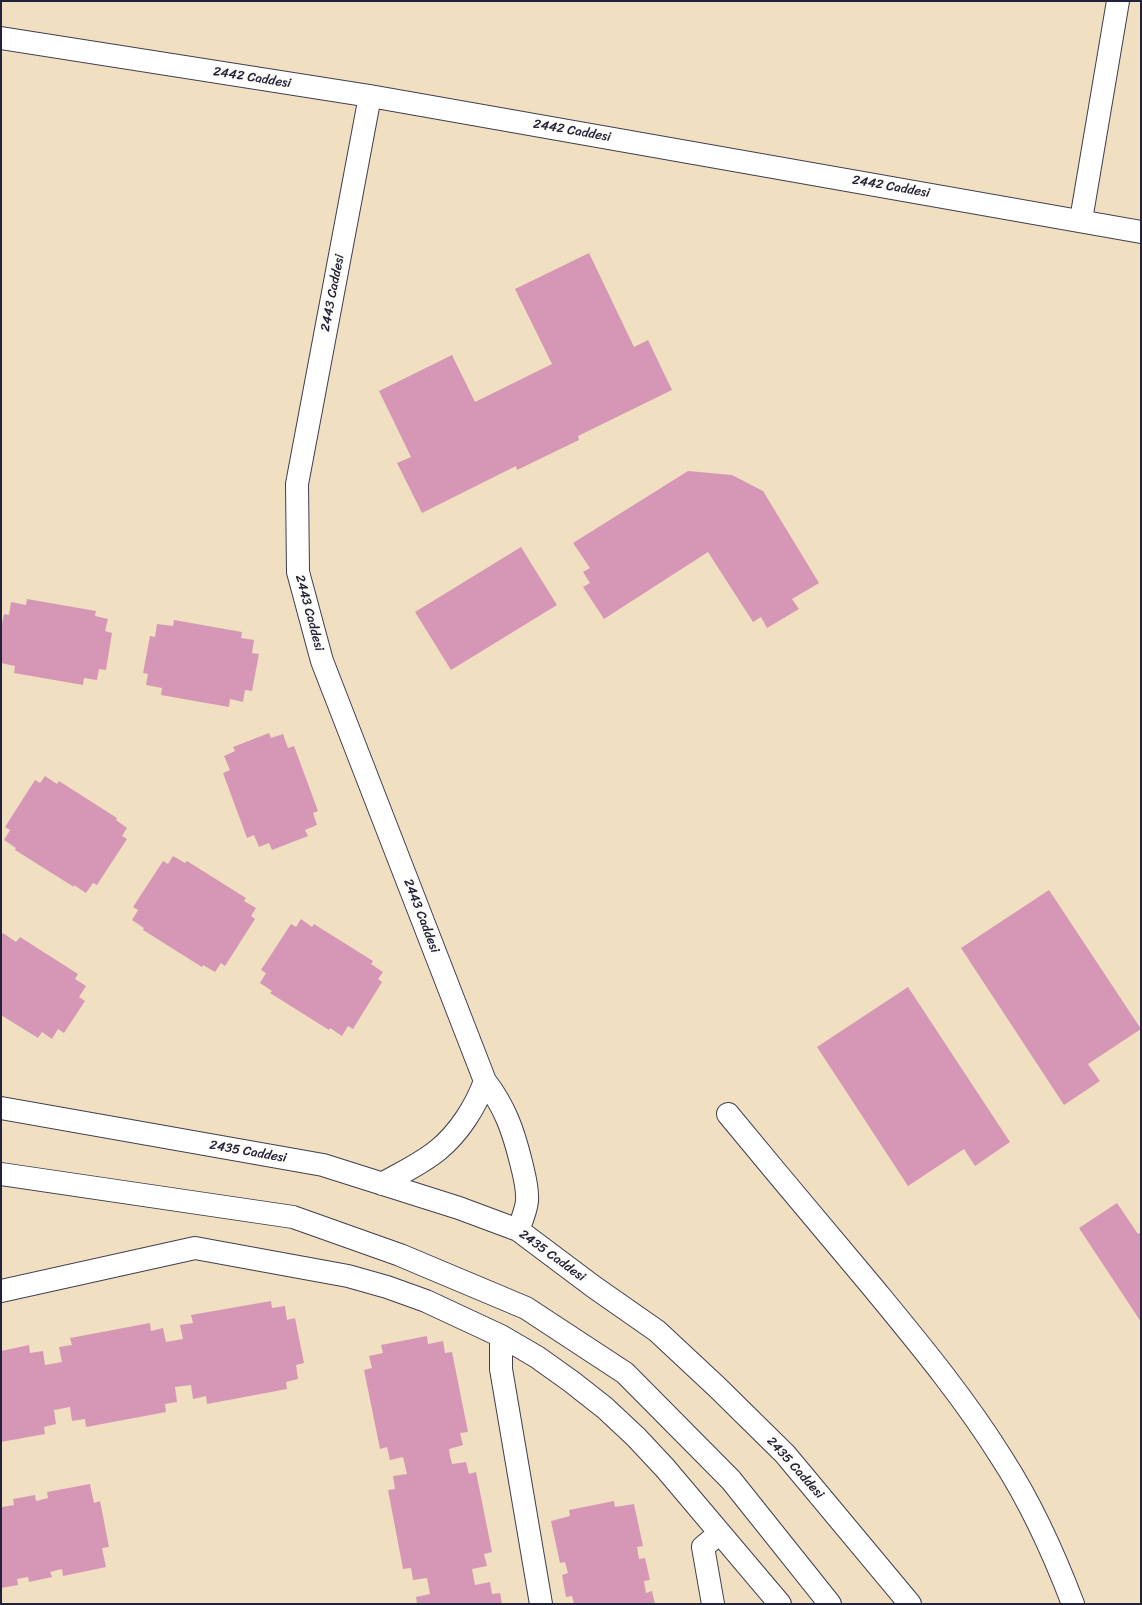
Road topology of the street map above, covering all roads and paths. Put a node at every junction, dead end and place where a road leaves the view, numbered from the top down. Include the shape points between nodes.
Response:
1 (1118, 1) edge
2 (1, 38) edge
3 (370, 96) junction
4 (1081, 220) junction
5 (1141, 232) edge
6 (485, 1081) junction
7 (1, 1108) edge
8 (728, 1114) dead end
9 (1, 1174) edge
10 (382, 1184) junction
11 (518, 1230) junction
12 (1, 1292) edge
13 (501, 1336) junction
14 (720, 1534) junction
15 (541, 1604) edge
16 (713, 1604) edge
17 (780, 1604) edge
18 (830, 1604) edge
19 (910, 1604) edge
20 (1073, 1604) edge

1 - 4 street
2 - 3 street, 2442 Caddesi
3 - 4 street, 2442 Caddesi
3 - 6 street, 2443 Caddesi via 297,484 298,572 322,661
4 - 5 street, 2442 Caddesi
6 - 10 street via 470,1111 439,1150
6 - 11 street, 2443 Caddesi via 506,1113 524,1174 527,1201
7 - 10 street, 2435 Caddesi via 323,1165
8 - 20 street via 902,1323 978,1420 1028,1503
9 - 18 street via 293,1217 400,1255 526,1308 626,1373 731,1480
10 - 11 street, 2435 Caddesi
11 - 19 street, 2435 Caddesi via 594,1288 657,1330 717,1387 785,1454
12 - 13 street via 195,1248 348,1276 387,1287 426,1301
13 - 14 street via 537,1357 605,1408 665,1468
13 - 15 street via 501,1369
14 - 16 street via 703,1547
14 - 17 street

